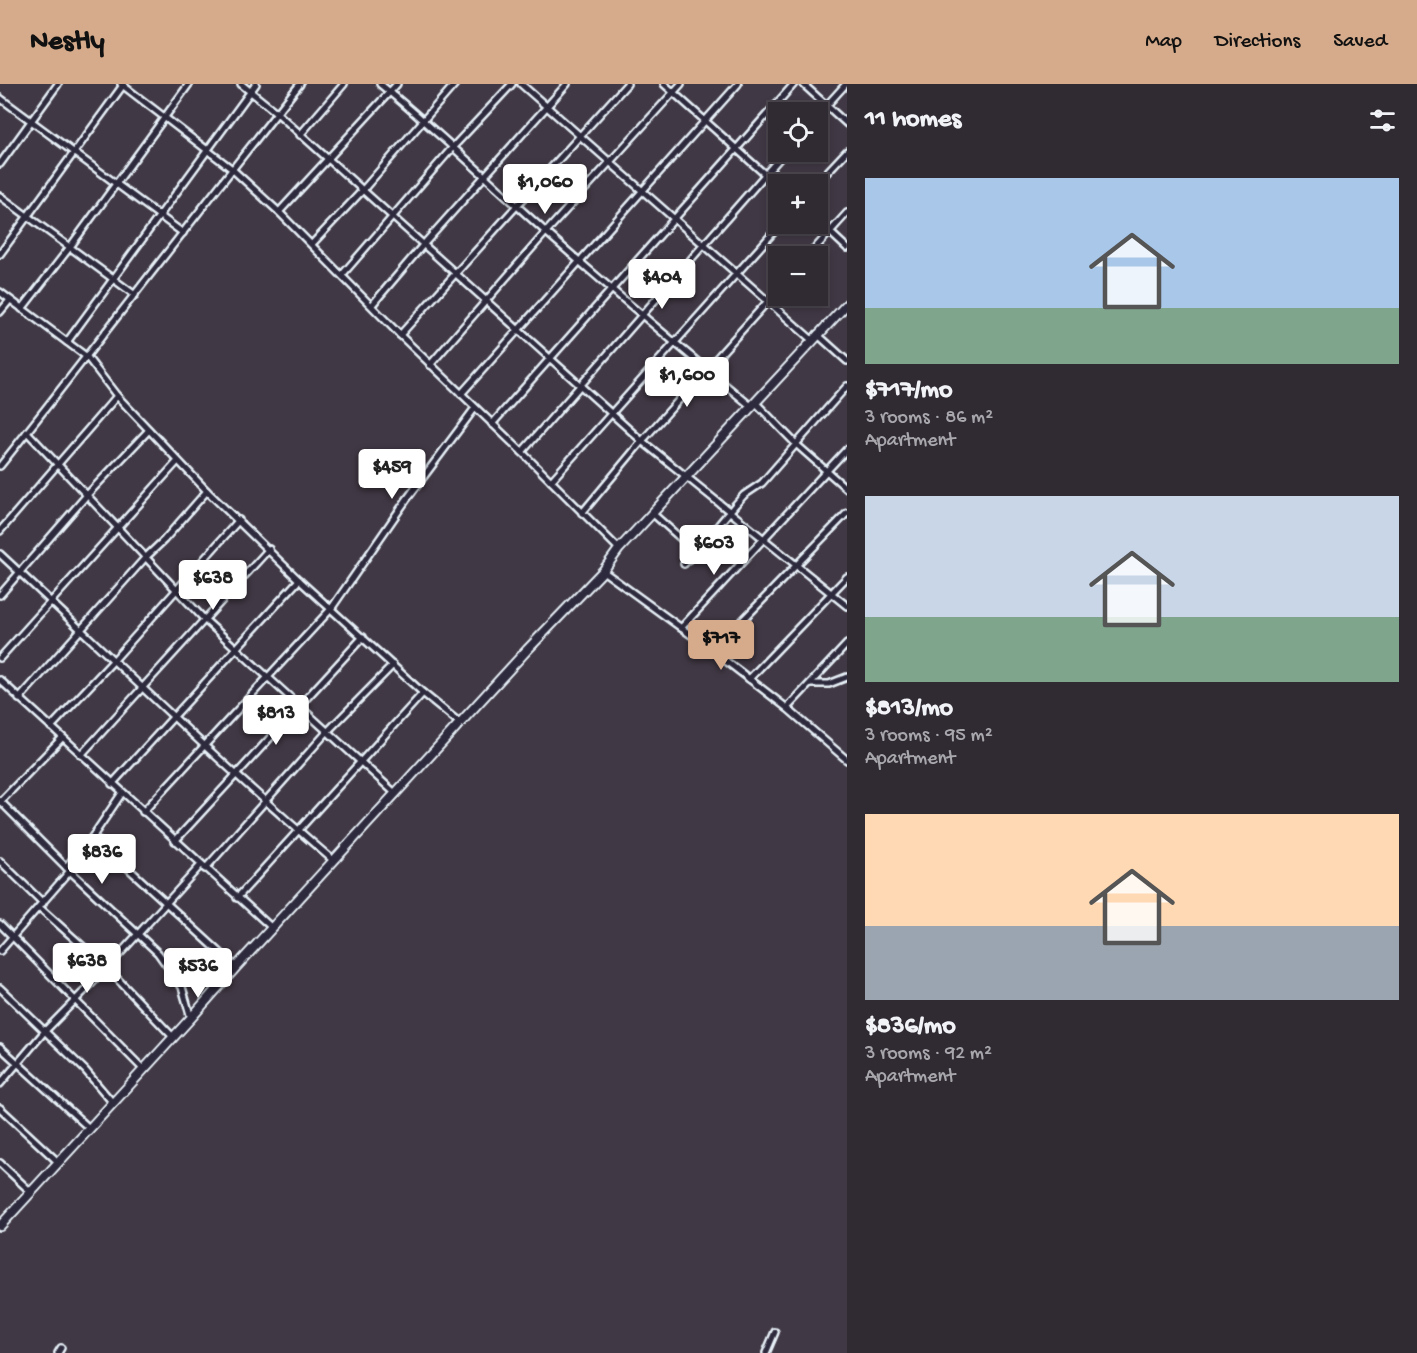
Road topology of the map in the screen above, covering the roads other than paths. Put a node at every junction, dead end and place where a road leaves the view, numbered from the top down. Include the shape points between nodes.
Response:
1 (58, 84) edge
2 (122, 84) edge
3 (189, 84) edge
4 (241, 84) edge
5 (256, 84) edge
6 (300, 84) edge
7 (344, 84) edge
8 (380, 84) edge
9 (397, 84) edge
10 (455, 84) edge
11 (512, 84) edge
12 (521, 84) edge
13 (567, 84) edge
14 (627, 84) edge
15 (664, 84) edge
16 (681, 84) edge
17 (738, 84) edge
18 (794, 84) edge
19 (803, 84) edge
20 (846, 84) edge
21 (250, 92) junction
22 (390, 92) junction
23 (674, 93) junction
24 (0, 98) edge
25 (823, 102) edge
26 (828, 103) edge
27 (547, 107) junction
28 (828, 107) edge
29 (277, 113) junction
30 (165, 117) junction
31 (424, 120) junction
32 (31, 121) junction
33 (705, 121) junction
34 (847, 124) edge
35 (300, 135) junction
36 (579, 136) junction
37 (453, 147) junction
38 (735, 148) junction
39 (208, 150) junction
40 (847, 151) edge
41 (74, 152) junction
42 (328, 161) junction
43 (610, 162) junction
44 (776, 162) edge
45 (0, 164) edge
46 (232, 169) junction
47 (765, 174) junction
48 (825, 174) edge
49 (485, 176) junction
50 (768, 177) edge
51 (116, 183) junction
52 (362, 191) junction
53 (643, 191) junction
54 (0, 196) edge
55 (518, 205) junction
56 (279, 212) junction
57 (847, 213) edge
58 (28, 216) junction
59 (160, 216) junction
60 (392, 218) junction
61 (673, 219) junction
62 (546, 232) junction
63 (830, 232) junction
64 (183, 233) junction
65 (772, 234) edge
66 (312, 244) junction
67 (423, 245) junction
68 (703, 245) junction
69 (817, 246) edge
70 (70, 248) junction
71 (847, 248) edge
72 (0, 254) edge
73 (580, 261) junction
74 (736, 273) junction
75 (455, 274) junction
76 (342, 275) junction
77 (113, 280) junction
78 (613, 289) junction
79 (0, 292) edge
80 (135, 296) junction
81 (10, 300) junction
82 (484, 301) junction
83 (768, 302) joint
84 (847, 304) edge
85 (372, 305) junction
86 (773, 306) edge
87 (22, 309) junction
88 (0, 312) edge
89 (642, 316) junction
90 (518, 331) junction
91 (400, 335) junction
92 (815, 337) junction
93 (67, 342) junction
94 (674, 342) junction
95 (87, 357) junction
96 (549, 359) junction
97 (847, 361) edge
98 (430, 365) junction
99 (706, 369) junction
100 (580, 386) junction
101 (847, 386) edge
102 (461, 394) junction
103 (117, 396) junction
104 (754, 405) junction
105 (475, 408) junction
106 (611, 412) junction
107 (492, 423) junction
108 (148, 430) junction
109 (27, 432) junction
110 (642, 441) junction
111 (796, 444) junction
112 (847, 449) edge
113 (522, 452) junction
114 (178, 461) junction
115 (58, 464) junction
116 (0, 466) edge
117 (826, 471) junction
118 (686, 477) junction
119 (551, 481) junction
120 (847, 489) edge
121 (207, 491) junction
122 (87, 495) junction
123 (729, 512) junction
124 (582, 513) junction
125 (652, 513) junction
126 (847, 513) edge
127 (239, 520) junction
128 (116, 528) junction
129 (0, 531) edge
130 (765, 539) junction
131 (269, 549) junction
132 (619, 549) junction
133 (696, 552) junction
134 (0, 554) edge
135 (145, 558) junction
136 (684, 564) dead end
137 (796, 566) junction
138 (603, 571) junction
139 (20, 573) junction
140 (847, 577) edge
141 (299, 580) junction
142 (177, 591) junction
143 (832, 594) junction
144 (0, 595) edge
145 (51, 602) junction
146 (847, 606) edge
147 (331, 609) junction
148 (204, 619) junction
149 (681, 628) junction
150 (81, 630) junction
151 (363, 637) junction
152 (847, 644) edge
153 (237, 649) junction
154 (713, 651) junction
155 (0, 658) edge
156 (114, 660) junction
157 (393, 665) junction
158 (268, 677) junction
159 (847, 677) edge
160 (749, 679) junction
161 (1, 682) edge
162 (812, 684) junction
163 (143, 687) junction
164 (423, 693) junction
165 (20, 699) junction
166 (298, 706) junction
167 (787, 708) junction
168 (173, 717) junction
169 (460, 723) junction
170 (51, 727) junction
171 (327, 732) junction
172 (62, 738) junction
173 (206, 746) junction
174 (847, 752) edge
175 (81, 755) junction
176 (840, 755) junction
177 (847, 760) edge
178 (360, 763) junction
179 (236, 773) junction
180 (112, 784) junction
181 (122, 793) junction
182 (396, 794) junction
183 (0, 801) edge
184 (267, 801) junction
185 (143, 812) junction
186 (298, 831) junction
187 (93, 836) junction
188 (175, 841) junction
189 (0, 861) edge
190 (334, 861) junction
191 (203, 867) junction
192 (68, 869) junction
193 (237, 898) junction
194 (166, 903) junction
195 (41, 905) junction
196 (0, 924) edge
197 (272, 928) junction
198 (137, 935) junction
199 (13, 937) junction
200 (0, 951) edge
201 (236, 967) junction
202 (107, 968) junction
203 (0, 988) edge
204 (76, 999) junction
205 (191, 1018) junction
206 (45, 1031) junction
207 (174, 1037) junction
208 (0, 1047) edge
209 (18, 1064) junction
210 (144, 1070) junction
211 (0, 1084) edge
212 (113, 1103) junction
213 (0, 1108) edge
214 (90, 1129) junction
215 (58, 1162) junction
216 (0, 1163) edge
217 (31, 1192) junction
218 (0, 1226) edge
219 (775, 1332) dead end
220 (766, 1353) edge

1 - 32 street
2 - 30 street
2 - 41 street
3 - 30 street
4 - 21 street
5 - 21 street
6 - 29 street
7 - 35 street
8 - 22 street
9 - 22 street
10 - 31 street
11 - 37 street
12 - 27 street
13 - 27 street
14 - 36 street
15 - 23 street
16 - 23 street
17 - 33 street
18 - 38 street
19 - 25 street
20 - 26 street
21 - 29 street
21 - 39 street
22 - 31 street
22 - 42 street
23 - 33 street
23 - 43 street
24 - 32 street
27 - 36 street
27 - 49 street
28 - 34 street
29 - 35 street
29 - 46 street
30 - 39 street
30 - 51 street
31 - 37 street
31 - 52 street
32 - 41 street
32 - 45 street
33 - 38 street
33 - 53 street
35 - 42 street
36 - 43 street
36 - 55 street
37 - 49 street
37 - 60 street
38 - 47 street
38 - 61 street
39 - 46 street
39 - 59 street
40 - 48 street
41 - 51 street
41 - 58 street
42 - 52 street
42 - 56 street
43 - 53 street
43 - 62 street
44 - 47 street
46 - 56 street
46 - 64 street
47 - 50 street
47 - 68 street
49 - 55 street
49 - 67 street
51 - 59 street
51 - 70 street
52 - 60 street
52 - 66 street
53 - 61 street
53 - 73 street
54 - 58 street
55 - 62 street
55 - 75 street
56 - 66 street
57 - 63 street
58 - 70 street
58 - 72 street
59 - 64 street
59 - 77 street
60 - 67 street
60 - 76 street
61 - 68 street
61 - 78 street
62 - 73 street
62 - 82 street
63 - 69 street
63 - 71 street
64 - 80 street
65 - 74 street
66 - 76 street
67 - 75 street
67 - 85 street
68 - 74 street
68 - 89 street
70 - 77 street
70 - 87 street
73 - 78 street
73 - 90 street
74 - 83 street
74 - 94 street
75 - 82 street
75 - 91 street
76 - 85 street
77 - 80 street
77 - 93 street
78 - 89 street
78 - 96 street
79 - 81 street
80 - 95 street
81 - 87 street
81 - 88 street
82 - 90 street
82 - 98 street
83 - 99 street
84 - 92 street
85 - 91 street
86 - 92 street
87 - 93 street
89 - 94 street
89 - 100 street
90 - 96 street
90 - 102 street
91 - 98 street
92 - 97 street
92 - 104 street
93 - 95 street
94 - 99 street
94 - 106 street
95 - 103 street
95 - 109 street
96 - 100 street
96 - 107 street
98 - 102 street
99 - 104 street
99 - 110 street
100 - 106 street
100 - 113 street
101 - 111 street
102 - 105 street
103 - 108 street
103 - 115 street
104 - 111 street
104 - 118 street
105 - 107 street
105 - 147 street
106 - 110 street
106 - 119 street
107 - 113 street
108 - 114 street
108 - 122 street
109 - 115 street
109 - 116 street
110 - 118 street
110 - 124 street
111 - 117 street
111 - 123 street via 762,483
112 - 117 street
113 - 119 street
114 - 121 street
114 - 128 street
115 - 122 street
115 - 129 street
117 - 120 street
117 - 130 street
118 - 123 street
118 - 125 street
119 - 124 street
121 - 127 street
121 - 135 street
122 - 128 street
122 - 139 street
123 - 130 street
123 - 133 street
124 - 132 street
125 - 132 street
125 - 133 street
126 - 137 street
127 - 131 street
127 - 142 street
128 - 135 street
128 - 145 street
130 - 137 street
130 - 149 street
131 - 141 street
131 - 148 street
132 - 138 street
133 - 136 street
134 - 139 street
135 - 142 street
135 - 150 street
137 - 143 street
137 - 154 street
138 - 149 street
138 - 169 street
139 - 144 street
139 - 145 street
140 - 143 street
141 - 147 street
141 - 153 street
142 - 148 street
142 - 156 street
143 - 146 street
143 - 160 street
145 - 150 street
145 - 155 street
147 - 151 street
147 - 158 street
148 - 153 street
148 - 163 street
149 - 154 street
150 - 156 street
150 - 165 street
151 - 157 street
151 - 166 street
152 - 162 street
153 - 158 street
153 - 168 street
154 - 160 street
156 - 163 street
156 - 170 street
157 - 164 street
157 - 171 street
158 - 166 street
158 - 173 street
159 - 162 street via 829,684
160 - 167 street
161 - 165 street
162 - 167 street
163 - 168 street
163 - 175 street
164 - 169 street
164 - 178 street
165 - 170 street
166 - 171 street
166 - 179 street
167 - 176 street
168 - 173 street
168 - 180 street
169 - 182 street
170 - 172 street
171 - 178 street
171 - 184 street
172 - 175 street
172 - 183 street
173 - 179 street
173 - 185 street
174 - 176 street
175 - 180 street
176 - 177 street
178 - 182 street
178 - 186 street
179 - 184 street
179 - 188 street
180 - 181 street
181 - 185 street
181 - 187 street
182 - 190 street
183 - 192 street
184 - 186 street
184 - 191 street
185 - 188 street
186 - 190 street
186 - 193 street
187 - 192 street
187 - 194 street
188 - 191 street
189 - 195 street
190 - 197 street
191 - 193 street
191 - 194 street
192 - 195 street
192 - 198 street
193 - 197 street
194 - 198 street
194 - 201 street
195 - 199 street
195 - 202 street
196 - 199 street
197 - 201 street
198 - 202 street
198 - 205 street via 158,953 182,987
199 - 200 street
199 - 204 street
201 - 205 street
202 - 204 street
202 - 207 street
203 - 206 street
204 - 206 street
204 - 210 street
205 - 207 street
206 - 209 street
206 - 212 street
207 - 210 street
208 - 209 street
209 - 211 street
209 - 214 street
210 - 212 street
212 - 214 street
213 - 215 street
214 - 215 street
215 - 217 street
216 - 217 street
217 - 218 street
219 - 220 street

